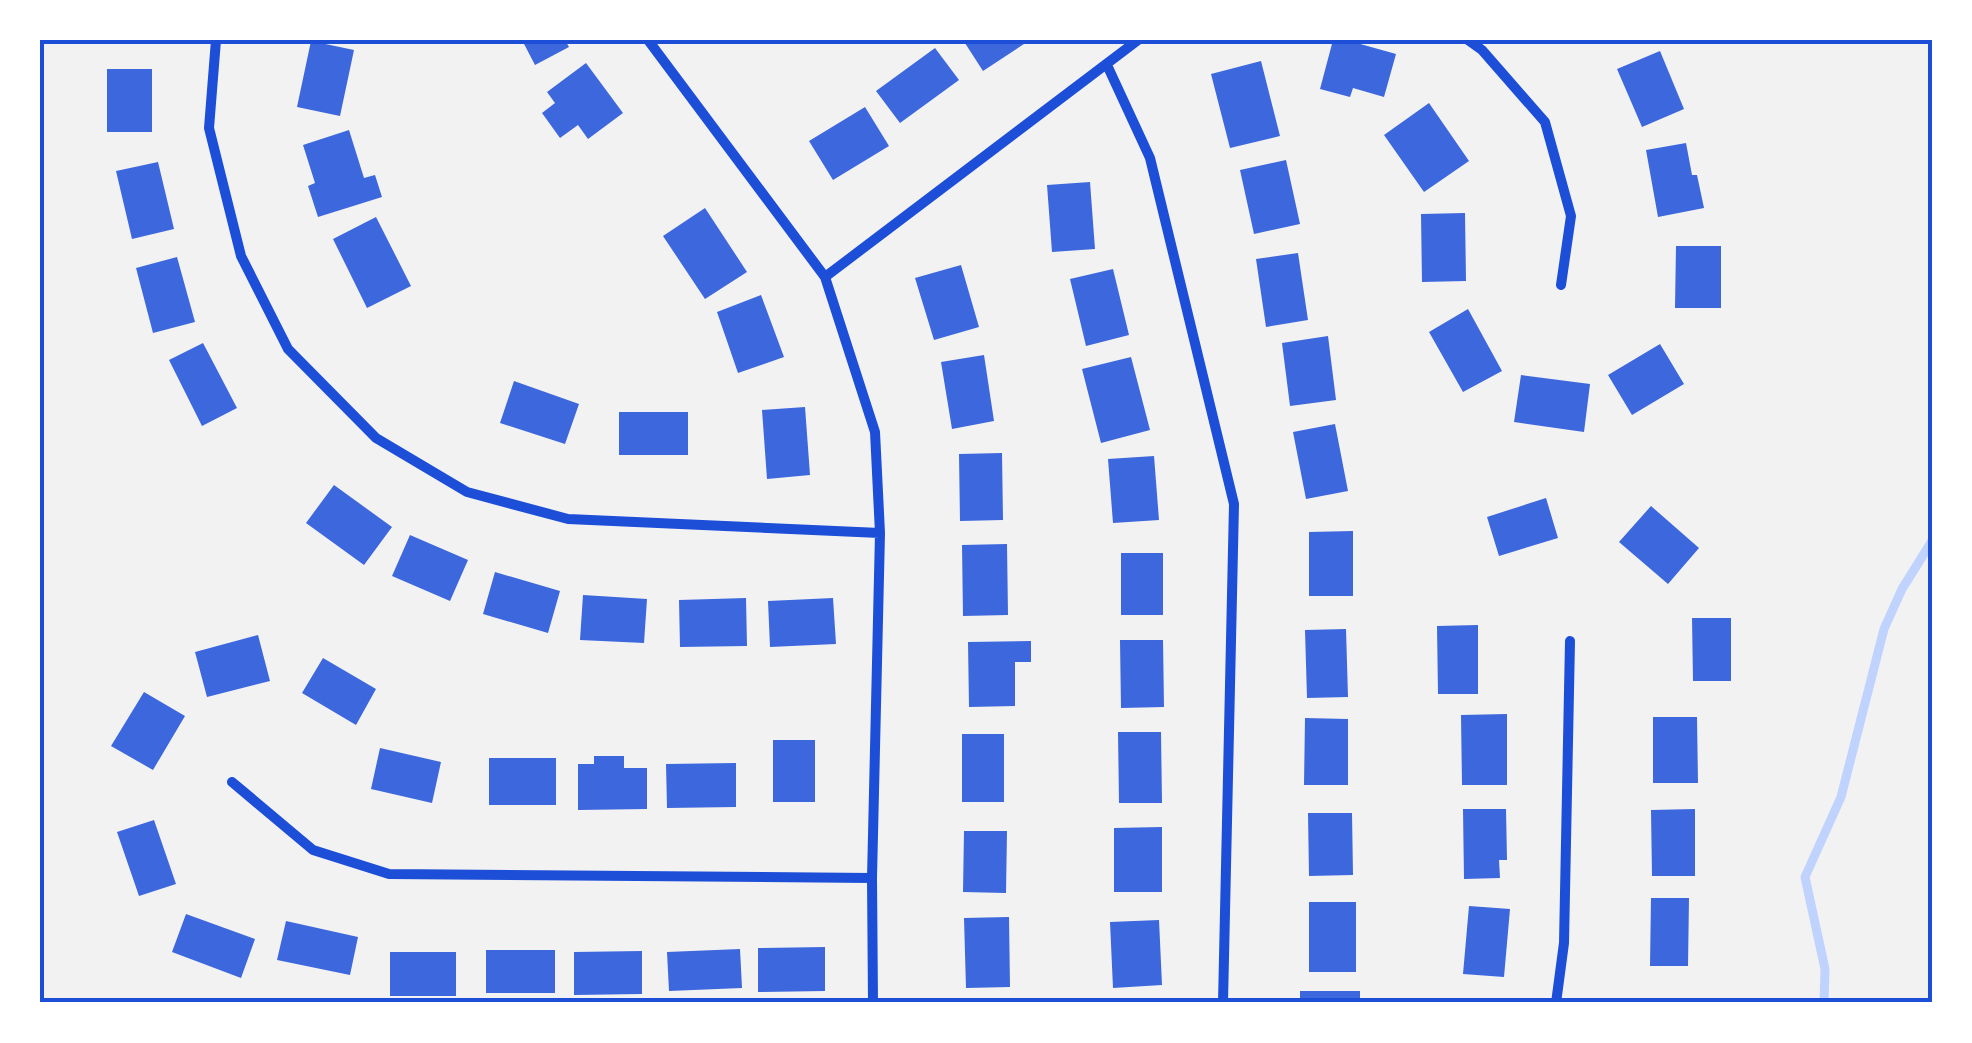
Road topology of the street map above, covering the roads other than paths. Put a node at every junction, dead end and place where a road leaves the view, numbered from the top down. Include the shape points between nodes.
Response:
1 (216, 40) edge
2 (648, 40) edge
3 (1138, 40) edge
4 (1468, 40) edge
5 (1107, 65) junction
6 (825, 277) junction
7 (1561, 286) dead end
8 (880, 533) junction
9 (1570, 641) dead end
10 (232, 782) dead end
11 (872, 878) junction
12 (874, 1003) edge
13 (1223, 1003) edge
14 (1556, 1003) edge

1 - 8 street via 209,128 242,256 288,349 376,438 466,492 568,519
2 - 6 street
3 - 5 street
4 - 7 street via 1545,122 1571,216
5 - 6 street
5 - 13 street via 1150,158 1234,504
6 - 8 street via 875,432
8 - 11 street
9 - 14 street via 1564,943
10 - 11 street via 313,850 389,874
11 - 12 street

